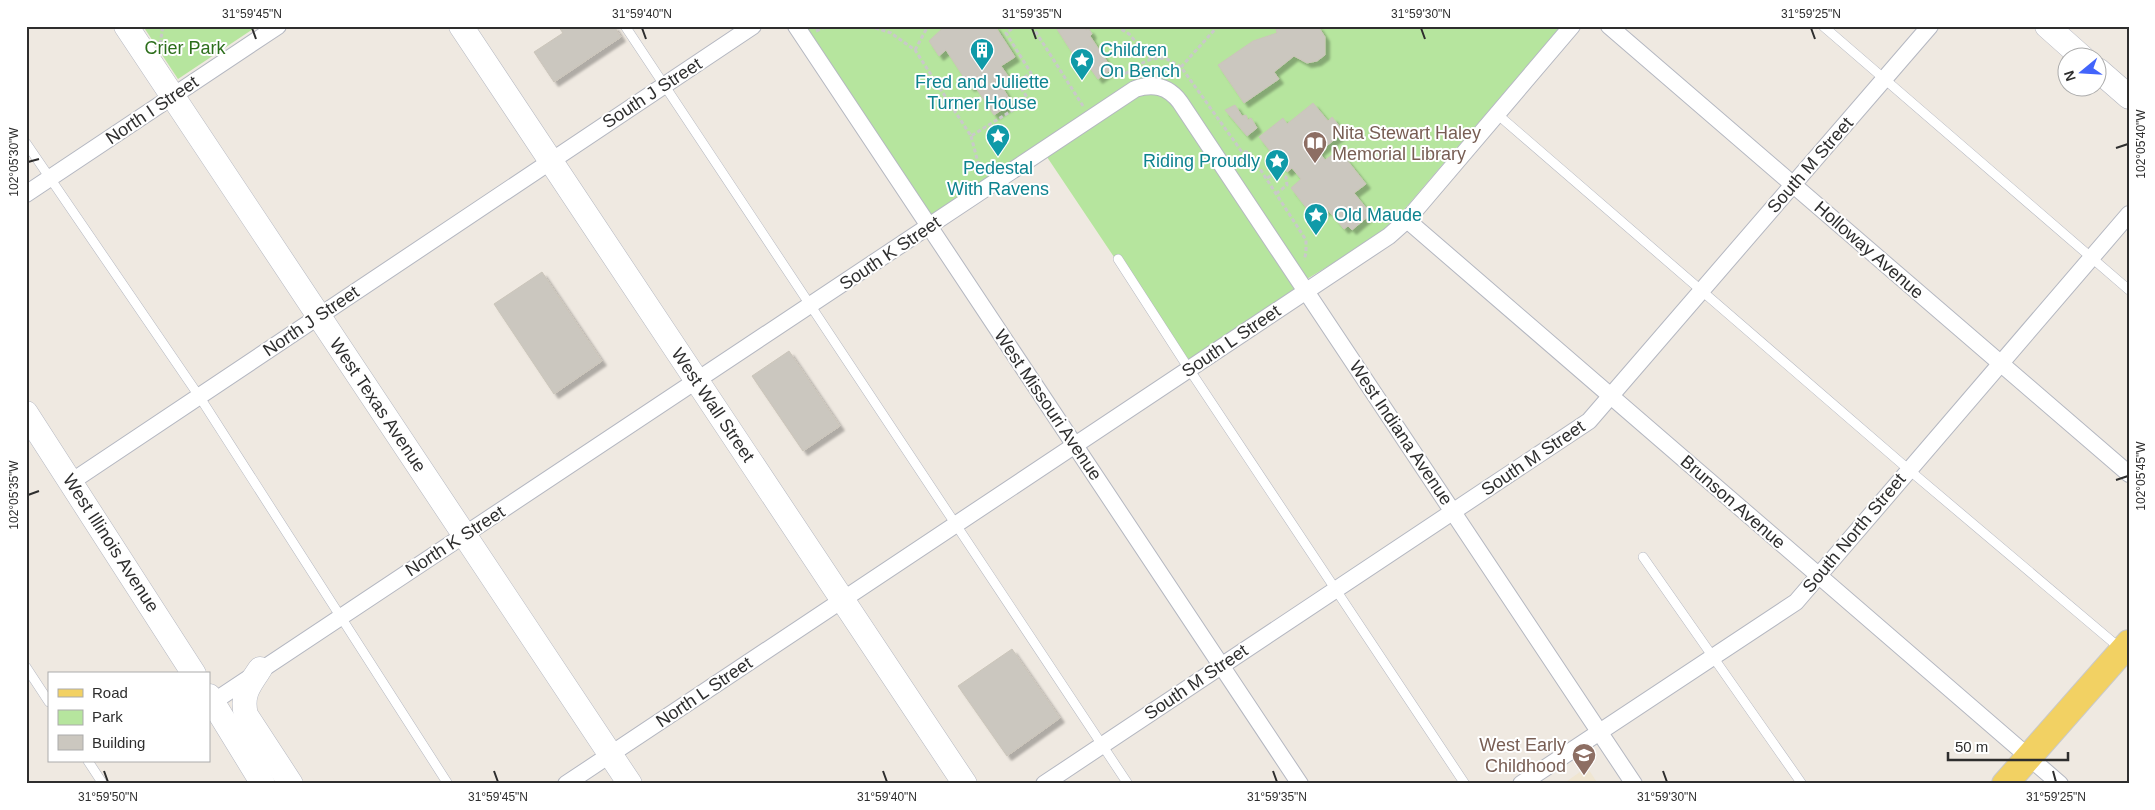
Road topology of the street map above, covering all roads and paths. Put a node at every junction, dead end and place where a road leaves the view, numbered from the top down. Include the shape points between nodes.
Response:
1 (126, 26) edge
2 (163, 26) edge
3 (461, 26) edge
4 (625, 26) edge
5 (753, 26) edge
6 (796, 26) edge
7 (813, 26) edge
8 (869, 26) edge
9 (928, 26) edge
10 (1016, 26) edge
11 (1032, 26) edge
12 (1116, 26) edge
13 (1218, 26) edge
14 (1572, 26) edge
15 (1609, 26) edge
16 (1823, 26) edge
17 (1930, 26) edge
18 (2047, 26) edge
19 (276, 27) edge
20 (821, 39) dead end
21 (157, 40) dead end
22 (160, 44) junction
23 (2072, 48) edge
24 (163, 49) dead end
25 (915, 50) junction
26 (1151, 59) junction
27 (1181, 67) junction
28 (1119, 79) dead end
29 (1884, 79) junction
30 (2108, 79) edge
31 (664, 85) junction
32 (1162, 88) joint
33 (173, 97) junction
34 (2129, 97) edge
35 (1091, 101) dead end
36 (1076, 112) dead end
37 (1088, 113) junction
38 (1497, 114) junction
39 (970, 136) junction
40 (26, 143) edge
41 (550, 161) junction
42 (989, 170) dead end
43 (982, 175) junction
44 (1267, 178) junction
45 (50, 179) junction
46 (974, 180) dead end
47 (985, 180) dead end
48 (1793, 185) junction
49 (1277, 193) junction
50 (26, 194) edge
51 (2129, 214) edge
52 (1407, 220) junction
53 (930, 227) junction
54 (2092, 257) junction
55 (1118, 260) dead end
56 (1304, 262) dead end
57 (1702, 290) junction
58 (2129, 290) edge
59 (1306, 291) junction
60 (811, 305) junction
61 (318, 316) junction
62 (2000, 363) junction
63 (1189, 369) junction
64 (697, 381) junction
65 (198, 396) junction
66 (1612, 396) junction
67 (27, 415) edge
68 (1075, 446) junction
69 (1908, 469) junction
70 (2129, 474) edge
71 (71, 482) junction
72 (1452, 511) junction
73 (956, 525) junction
74 (464, 535) junction
75 (1643, 557) dead end
76 (1818, 575) junction
77 (1335, 589) junction
78 (842, 600) junction
79 (339, 617) junction
80 (2127, 650) edge
81 (1713, 657) junction
82 (1221, 665) junction
83 (26, 667) edge
84 (260, 669) junction
85 (193, 672) edge
86 (211, 699) edge
87 (48, 700) edge
88 (1599, 732) junction
89 (1102, 745) junction
90 (610, 754) junction
91 (2028, 756) junction
92 (89, 762) edge
93 (103, 784) edge
94 (264, 784) edge
95 (291, 784) edge
96 (448, 784) edge
97 (566, 784) edge
98 (630, 784) edge
99 (965, 784) edge
100 (1044, 784) edge
101 (1128, 784) edge
102 (1300, 784) edge
103 (1465, 784) edge
104 (1521, 784) edge
105 (1634, 784) edge
106 (1802, 784) edge
107 (2004, 784) edge
108 (2060, 784) edge

1 - 33 main road, West Texas Avenue
2 - 22 path
3 - 41 main road, West Wall Street
4 - 31 lane
5 - 31 street, South J Street
6 - 53 street, West Missouri Avenue
7 - 20 path
8 - 25 path via 891,34
9 - 25 path
10 - 39 path via 1006,33 1031,73 1018,82 1029,100
11 - 37 path
12 - 26 path via 1129,34
13 - 27 path
14 - 38 street, South L Street
15 - 48 street, Holloway Avenue
16 - 29 lane
17 - 29 street, South M Street
18 - 23 main road
19 - 33 street, North I Street
21 - 22 path
22 - 24 path
25 - 39 path
26 - 27 path via 1165,58
26 - 28 path
27 - 44 path via 1242,152 1249,152
29 - 48 street, South M Street
29 - 54 lane
30 - 34 main road
31 - 41 street, South J Street
31 - 60 lane
32 - 37 street, South K Street via 1145,86 1135,89
32 - 59 street, West Indiana Avenue via 1180,102
33 - 45 street, North I Street
33 - 61 main road, West Texas Avenue
35 - 37 path
36 - 37 path
37 - 53 street, South K Street
38 - 52 street, South L Street
38 - 57 lane
39 - 43 path
40 - 45 lane
41 - 61 street, North J Street
41 - 64 main road, West Wall Street
42 - 43 path
43 - 46 path
43 - 47 path
44 - 49 path
44 - 49 path via 1277,173 1286,177 1287,185
45 - 50 street, North I Street
45 - 65 lane
48 - 57 street, South M Street
48 - 62 street, Holloway Avenue
49 - 56 path via 1306,240
51 - 54 street, South North Street
52 - 59 street, South L Street via 1389,236
52 - 66 street, Brunson Avenue
53 - 60 street, South K Street
53 - 68 street, West Missouri Avenue
54 - 58 lane
54 - 62 street, South North Street
55 - 63 lane
57 - 66 street, South M Street
57 - 69 lane
59 - 63 street, South L Street
59 - 72 street, West Indiana Avenue
60 - 64 street, South K Street
60 - 73 lane
61 - 65 street, North J Street
61 - 74 main road, West Texas Avenue
62 - 69 street, South North Street
62 - 70 street, Holloway Avenue
63 - 68 street, South L Street
63 - 77 lane
64 - 74 street, North K Street
64 - 78 main road, West Wall Street
65 - 71 street, North J Street
65 - 79 lane
66 - 72 street, South M Street via 1589,421
66 - 76 street, Brunson Avenue
67 - 71 main road, West Illinois Avenue
68 - 73 street, South L Street
68 - 82 street, West Missouri Avenue
69 - 76 street, South North Street
69 - 80 lane
71 - 85 main road, West Illinois Avenue
72 - 77 street, South M Street
72 - 88 street, West Indiana Avenue
73 - 78 street, South L Street
73 - 89 lane
74 - 79 street, North K Street
74 - 90 main road, West Texas Avenue
75 - 81 lane
76 - 81 street, South North Street via 1796,602
76 - 91 street, Brunson Avenue
77 - 82 street, South M Street
77 - 103 lane
78 - 90 street, North L Street
78 - 99 main road, West Wall Street
79 - 84 street, North K Street
79 - 96 lane
80 - 91 main road
81 - 88 street, South North Street
81 - 106 lane
82 - 89 street, South M Street
82 - 102 street, West Missouri Avenue
83 - 87 lane
84 - 86 street, North K Street
84 - 95 main road via 244,693 246,715
86 - 94 main road
88 - 104 street, South North Street
88 - 105 street, West Indiana Avenue
89 - 100 street, South M Street
89 - 101 lane
90 - 97 street, North L Street
90 - 98 main road, West Texas Avenue
91 - 107 main road
91 - 108 street, Brunson Avenue
92 - 93 lane

